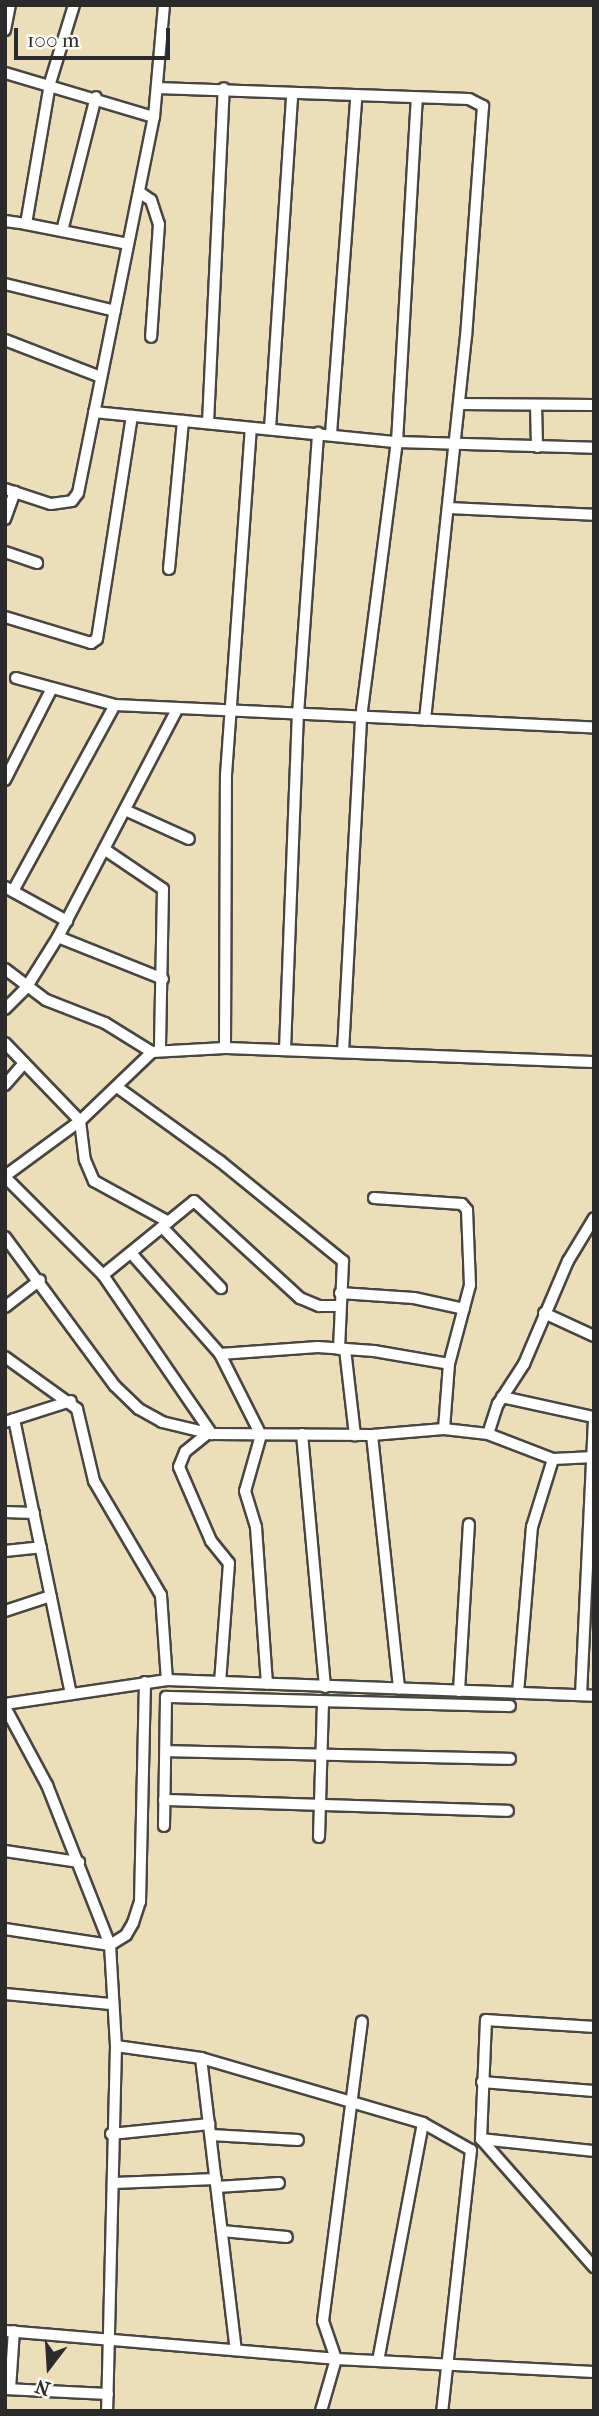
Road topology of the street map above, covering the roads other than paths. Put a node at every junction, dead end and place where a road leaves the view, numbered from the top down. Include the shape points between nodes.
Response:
1 (10, 5) edge
2 (74, 5) edge
3 (164, 5) edge
4 (5, 30) edge
5 (5, 74) edge
6 (50, 83) junction
7 (157, 88) junction
8 (224, 88) junction
9 (292, 94) junction
10 (96, 97) junction
11 (356, 98) junction
12 (417, 98) junction
13 (154, 117) junction
14 (139, 192) junction
15 (5, 221) edge
16 (26, 224) junction
17 (62, 231) junction
18 (128, 244) junction
19 (5, 284) edge
20 (115, 311) junction
21 (151, 337) dead end
22 (5, 340) edge
23 (102, 377) junction
24 (459, 404) junction
25 (536, 405) junction
26 (594, 405) edge
27 (94, 412) junction
28 (132, 416) junction
29 (183, 421) junction
30 (208, 423) junction
31 (251, 428) junction
32 (270, 429) junction
33 (318, 433) junction
34 (331, 435) junction
35 (397, 442) junction
36 (455, 444) junction
37 (537, 447) junction
38 (594, 448) edge
39 (10, 490) edge
40 (448, 508) junction
41 (594, 515) edge
42 (5, 519) edge
43 (5, 552) edge
44 (37, 563) dead end
45 (169, 569) dead end
46 (5, 617) edge
47 (16, 678) dead end
48 (52, 688) junction
49 (115, 705) junction
50 (177, 709) junction
51 (232, 710) junction
52 (298, 714) junction
53 (361, 718) junction
54 (425, 720) junction
55 (594, 728) edge
56 (5, 779) edge
57 (125, 810) junction
58 (189, 839) dead end
59 (104, 849) junction
60 (9, 889) edge
61 (67, 921) junction
62 (58, 937) junction
63 (5, 969) edge
64 (163, 979) junction
65 (26, 988) junction
66 (5, 1009) edge
67 (5, 1043) edge
68 (225, 1048) junction
69 (156, 1050) junction
70 (285, 1050) junction
71 (343, 1052) junction
72 (594, 1062) edge
73 (24, 1063) junction
74 (5, 1085) edge
75 (117, 1087) junction
76 (80, 1121) junction
77 (5, 1177) edge
78 (374, 1198) dead end
79 (594, 1218) edge
80 (165, 1225) junction
81 (5, 1237) edge
82 (131, 1253) junction
83 (103, 1275) junction
84 (40, 1280) junction
85 (221, 1288) dead end
86 (340, 1293) junction
87 (340, 1306) junction
88 (5, 1307) edge
89 (464, 1309) junction
90 (544, 1313) junction
91 (594, 1336) edge
92 (342, 1349) junction
93 (220, 1354) junction
94 (5, 1357) edge
95 (449, 1364) junction
96 (502, 1397) junction
97 (71, 1401) junction
98 (594, 1420) edge
99 (10, 1421) edge
100 (444, 1429) junction
101 (210, 1434) junction
102 (261, 1434) junction
103 (302, 1434) junction
104 (488, 1434) junction
105 (355, 1435) junction
106 (372, 1435) junction
107 (592, 1458) edge
108 (554, 1459) junction
109 (5, 1512) edge
110 (34, 1513) junction
111 (469, 1524) dead end
112 (41, 1547) junction
113 (5, 1551) edge
114 (51, 1596) junction
115 (5, 1611) edge
116 (167, 1680) junction
117 (145, 1682) junction
118 (220, 1682) junction
119 (267, 1684) junction
120 (325, 1687) junction
121 (399, 1689) junction
122 (459, 1691) junction
123 (518, 1693) junction
124 (71, 1694) junction
125 (581, 1695) junction
126 (594, 1696) edge
127 (323, 1702) junction
128 (5, 1706) edge
129 (510, 1706) dead end
130 (166, 1751) junction
131 (322, 1755) junction
132 (510, 1759) dead end
133 (164, 1800) junction
134 (321, 1805) junction
135 (508, 1811) dead end
136 (164, 1826) dead end
137 (319, 1837) dead end
138 (5, 1851) edge
139 (79, 1862) junction
140 (5, 1929) edge
141 (110, 1945) junction
142 (5, 1994) edge
143 (111, 2004) junction
144 (362, 2022) dead end
145 (594, 2027) edge
146 (116, 2046) junction
147 (201, 2059) junction
148 (482, 2082) junction
149 (594, 2091) edge
150 (349, 2099) junction
151 (423, 2123) junction
152 (210, 2129) junction
153 (111, 2134) junction
154 (481, 2139) junction
155 (298, 2140) dead end
156 (594, 2151) edge
157 (114, 2183) junction
158 (216, 2183) junction
159 (279, 2183) dead end
160 (222, 2231) junction
161 (287, 2237) dead end
162 (594, 2267) edge
163 (9, 2331) edge
164 (110, 2337) junction
165 (236, 2350) junction
166 (336, 2359) junction
167 (378, 2361) junction
168 (443, 2364) junction
169 (594, 2372) edge
170 (8, 2389) edge
171 (108, 2394) junction
172 (107, 2411) edge
173 (321, 2411) edge
174 (442, 2411) edge

1 - 4 street
2 - 6 street
3 - 7 street
5 - 6 street
6 - 10 street
6 - 16 street
7 - 8 street
7 - 13 street
8 - 9 street
8 - 30 street
9 - 11 street
9 - 32 street
10 - 13 street
10 - 17 street
11 - 12 street
11 - 34 street
12 - 24 street via 468,99 483,106
12 - 35 street
13 - 14 street
14 - 18 street
14 - 21 street via 151,200 159,224
15 - 16 street
16 - 17 street
17 - 18 street
18 - 20 street
19 - 20 street
20 - 23 street
22 - 23 street
23 - 27 street
24 - 25 street
24 - 36 street
25 - 26 street
25 - 37 street
27 - 28 street
27 - 39 street via 78,493 72,501 51,504
28 - 29 street
28 - 46 street via 97,639 91,643
29 - 30 street
29 - 45 street
30 - 31 street
31 - 32 street
31 - 51 street
32 - 33 street
33 - 34 street
33 - 52 street
34 - 35 street
35 - 36 street
35 - 53 street
36 - 37 street
36 - 40 street
37 - 38 street
39 - 42 street
40 - 41 street
40 - 54 street
43 - 44 street
47 - 48 street
48 - 49 street
48 - 56 street
49 - 50 street
49 - 60 street
50 - 51 street
50 - 57 street
51 - 52 street
51 - 68 street via 226,775
52 - 53 street
52 - 70 street
53 - 54 street
53 - 71 street
54 - 55 street
57 - 58 street
57 - 59 street
59 - 61 street
59 - 64 street via 163,889
60 - 61 street
61 - 62 street
62 - 64 street
62 - 65 street
63 - 65 street
64 - 69 street
65 - 66 street
65 - 69 street
67 - 73 street
68 - 69 street
68 - 70 street
69 - 75 street
70 - 71 street
71 - 72 street
73 - 74 street
73 - 76 street
75 - 76 street
75 - 86 street via 335,1253 345,1265
76 - 77 street
76 - 80 street via 85,1160 94,1181
77 - 83 street
78 - 89 street via 466,1206 470,1285
79 - 90 street
80 - 82 street
80 - 85 street
80 - 87 street via 194,1201 300,1298 319,1306
81 - 84 street
82 - 83 street
82 - 93 street
83 - 101 street
84 - 88 street
84 - 101 street via 76,1338 139,1409 187,1431
86 - 87 street
86 - 89 street via 414,1298
87 - 92 street
89 - 95 street
90 - 91 street
90 - 96 street via 524,1364
92 - 93 street via 281,1347
92 - 95 street
92 - 105 street
93 - 102 street
94 - 97 street
95 - 100 street
96 - 98 street
96 - 104 street
97 - 99 street
97 - 116 street via 80,1418 94,1481 161,1595
98 - 107 street
99 - 110 street
100 - 104 street
100 - 106 street
101 - 102 street
101 - 118 street via 185,1452 179,1467 211,1541 229,1563
102 - 103 street
102 - 119 street via 245,1491 256,1527
103 - 105 street
103 - 120 street
104 - 108 street
105 - 106 street
106 - 121 street
107 - 108 street
107 - 125 street
108 - 123 street via 532,1527
109 - 110 street
110 - 112 street
111 - 122 street
112 - 113 street
112 - 114 street
114 - 115 street
114 - 124 street
116 - 117 street
116 - 118 street
117 - 124 street
117 - 141 street via 140,1902 125,1935
118 - 119 street
119 - 120 street
120 - 121 street
121 - 122 street
122 - 123 street
123 - 125 street
124 - 128 street
125 - 126 street
127 - 129 street
127 - 130 street via 166,1697
127 - 131 street
128 - 139 street via 47,1785
130 - 131 street
130 - 133 street
131 - 132 street
131 - 134 street
133 - 134 street
133 - 136 street
134 - 135 street
134 - 137 street
138 - 139 street
139 - 141 street
140 - 141 street
141 - 143 street
142 - 143 street
143 - 146 street
144 - 150 street
145 - 148 street via 488,2019
146 - 147 street
146 - 153 street
147 - 150 street
147 - 152 street
148 - 149 street
148 - 154 street
150 - 151 street
150 - 166 street via 323,2321
151 - 167 street
151 - 168 street via 471,2150
152 - 153 street
152 - 155 street
152 - 158 street
153 - 157 street
154 - 156 street
154 - 162 street
157 - 158 street
157 - 164 street
158 - 159 street
158 - 160 street
160 - 161 street
160 - 165 street
163 - 164 street
163 - 170 street
164 - 165 street
164 - 171 street
165 - 166 street
166 - 167 street
166 - 173 street
167 - 168 street
168 - 169 street
168 - 174 street
170 - 171 street
171 - 172 street

